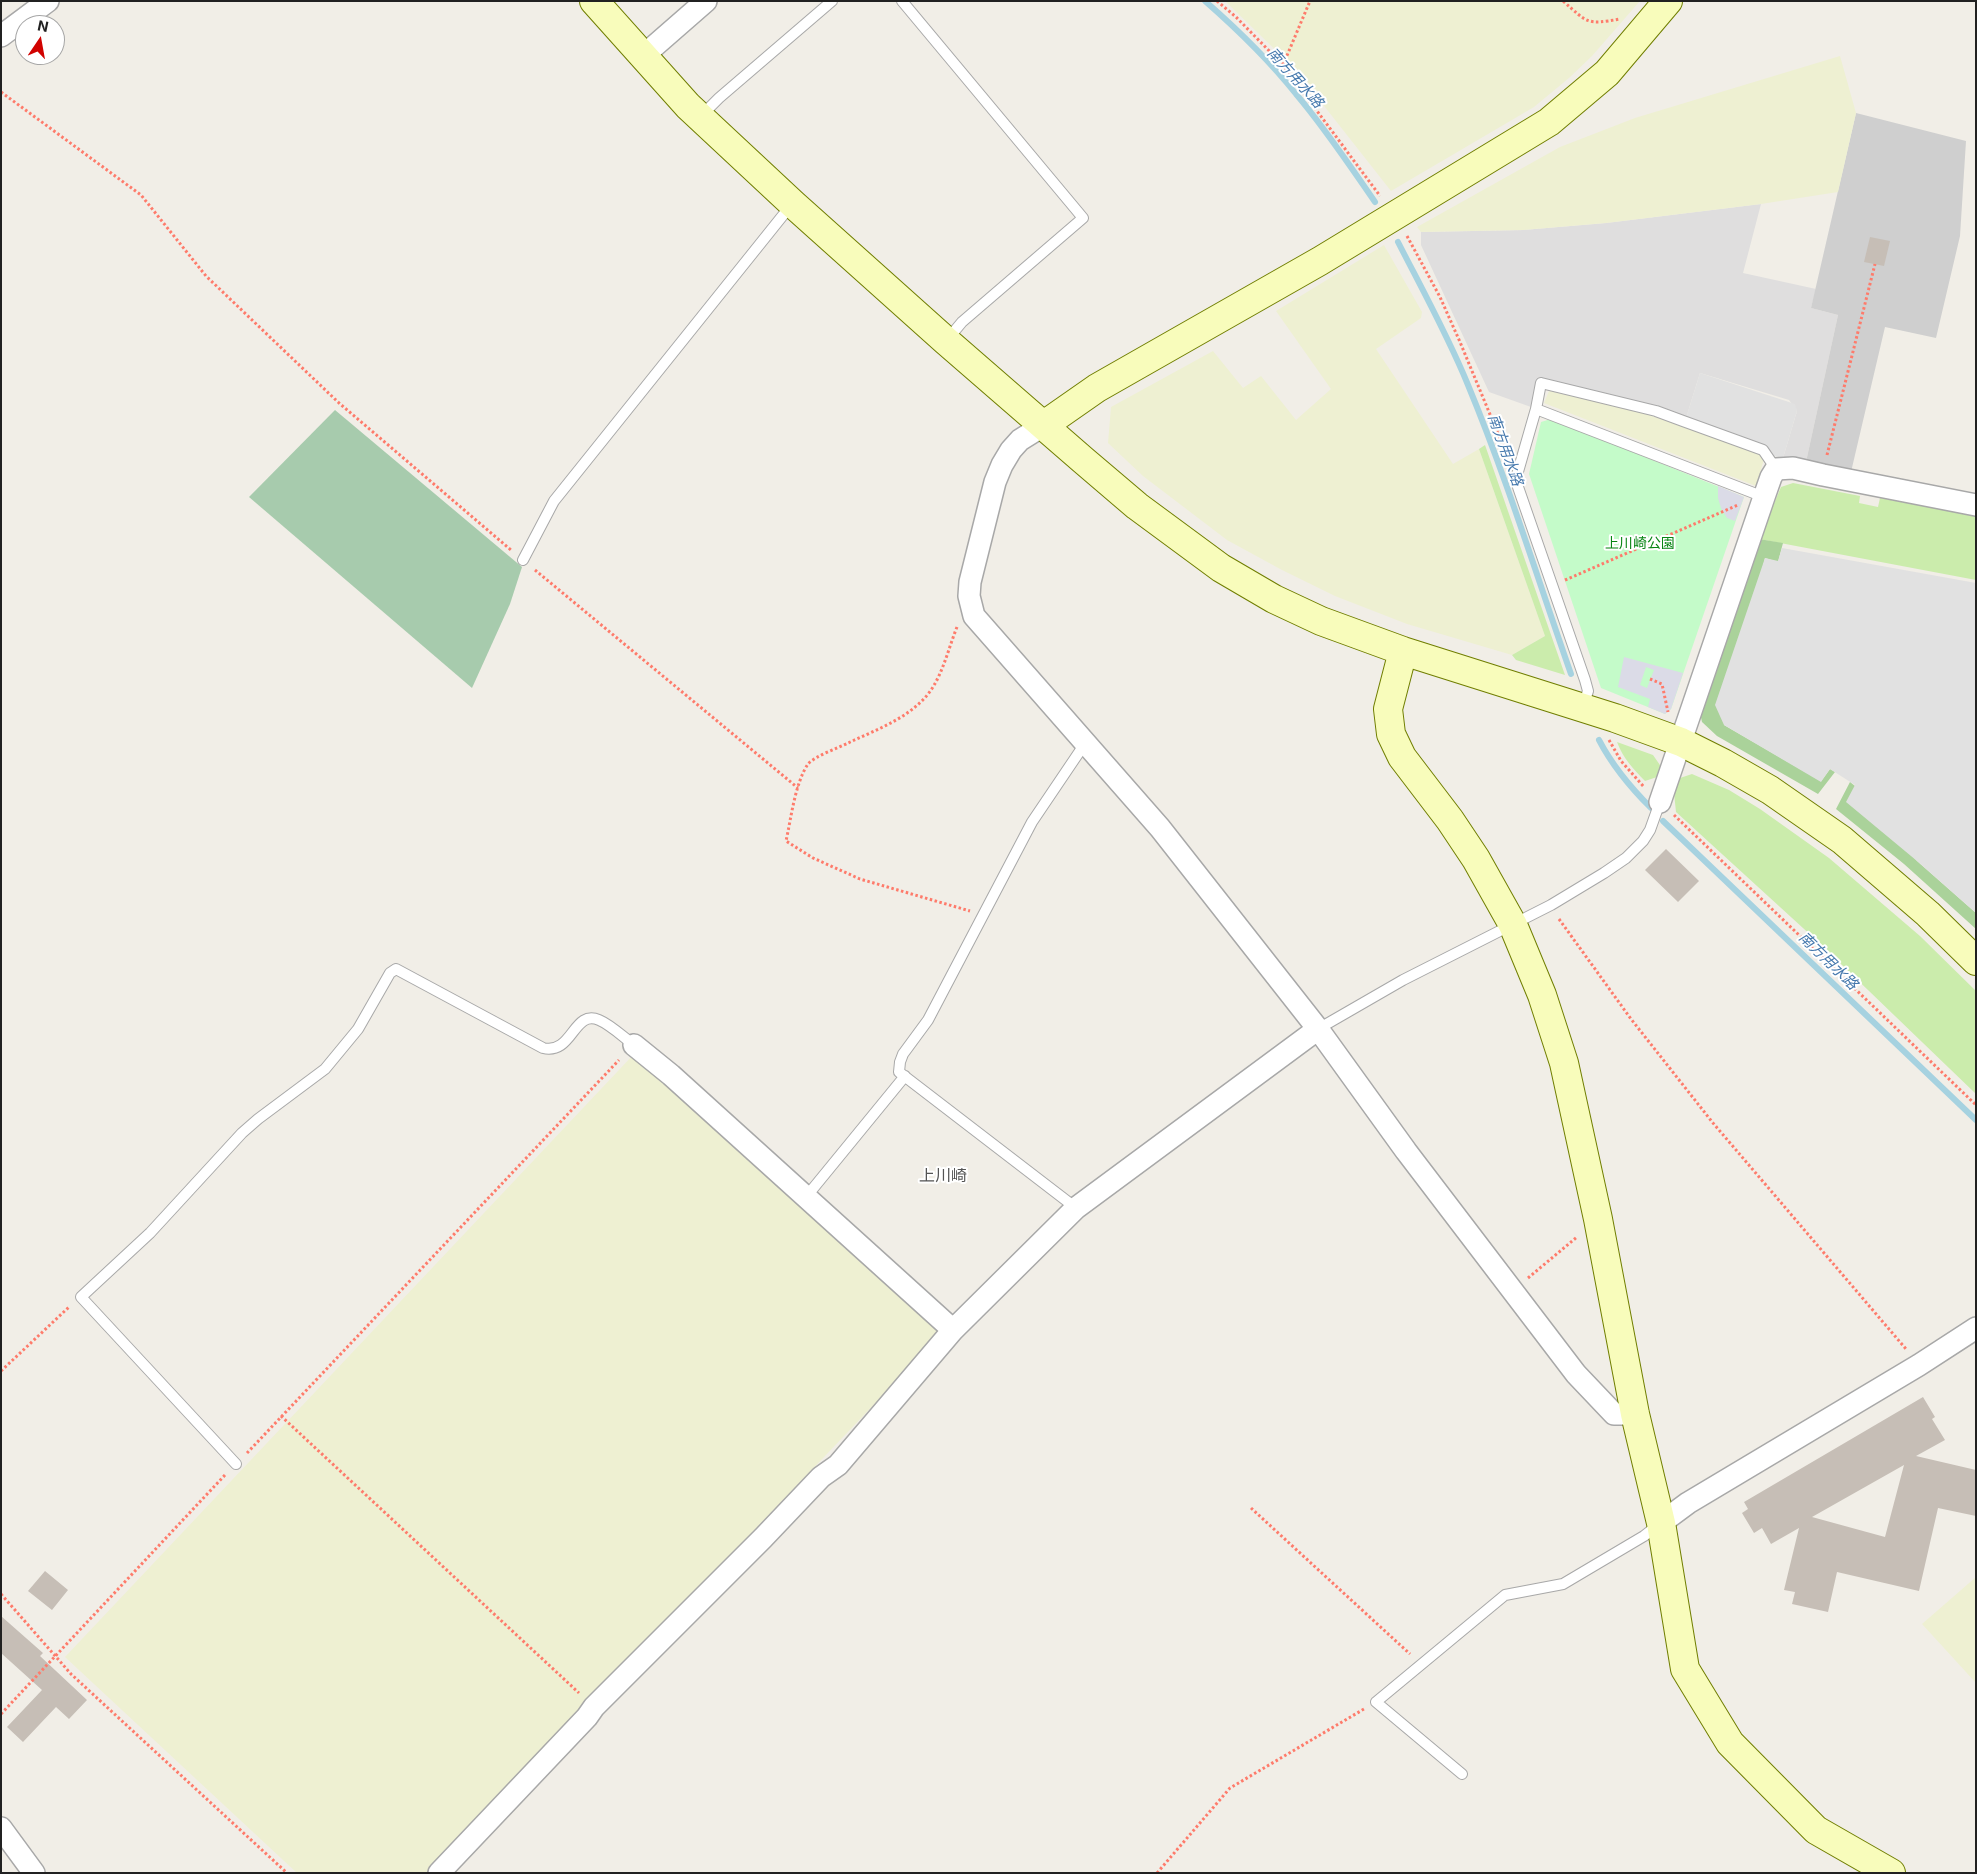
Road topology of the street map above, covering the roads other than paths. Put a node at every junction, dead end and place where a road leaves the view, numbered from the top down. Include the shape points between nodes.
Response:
1 (48, 1) edge
2 (594, 1) edge
3 (706, 1) edge
4 (832, 1) edge
5 (902, 1) edge
6 (1668, 1) edge
7 (1, 36) edge
8 (643, 56) junction
9 (700, 117) junction
10 (793, 204) junction
11 (946, 341) junction
12 (1536, 409) junction
13 (1044, 425) junction
14 (1776, 469) junction
15 (1764, 497) junction
16 (1976, 505) edge
17 (523, 560) road end
18 (1403, 651) junction
19 (1583, 708) junction
20 (1086, 742) junction
21 (1681, 742) junction
22 (1660, 802) joint
23 (1513, 925) junction
24 (1976, 962) edge
25 (1318, 1029) junction
26 (634, 1045) joint
27 (905, 1076) junction
28 (806, 1197) junction
29 (1076, 1208) junction
30 (1976, 1328) edge
31 (953, 1330) junction
32 (1635, 1414) junction
33 (236, 1464) road end
34 (1661, 1523) junction
35 (1462, 1774) dead end
36 (1, 1828) edge
37 (34, 1873) edge
38 (439, 1873) edge
39 (1891, 1873) edge

1 - 7 street
2 - 8 street
3 - 8 street
4 - 9 lane
5 - 11 lane via 1083,218 962,322
6 - 13 street via 1607,73 1549,122 1328,256 1098,388
8 - 9 street
9 - 10 street
10 - 11 street
10 - 17 lane via 554,501
11 - 13 street
12 - 14 lane via 1542,383 1656,411 1763,450
12 - 15 lane
12 - 19 lane via 1517,475 1518,486 1585,680 1588,691
13 - 18 street via 1137,506 1221,568 1297,611
13 - 20 street via 1011,450 995,482 968,596 979,623
14 - 15 street
14 - 16 street via 1793,468
15 - 21 street
18 - 19 street
18 - 23 street via 1388,709 1391,734 1402,757 1476,859
19 - 21 street
20 - 25 street via 1160,828
20 - 27 lane via 1032,822 928,1020 900,1062 899,1072
21 - 22 street
21 - 24 street via 1770,790 1842,840 1928,914
22 - 23 lane via 1650,830 1637,849 1604,873
23 - 25 lane via 1403,980
23 - 32 street via 1542,995 1564,1063
25 - 29 street
25 - 32 street via 1576,1374 1614,1414
26 - 28 street
26 - 33 lane via 600,1020 592,1018 582,1021 559,1048 543,1048 396,969 390,973 358,1028 325,1069 242,1133 150,1234 81,1297
27 - 28 lane
27 - 29 lane
28 - 31 street
29 - 31 street
30 - 34 street via 1688,1503
31 - 38 street via 838,1465 821,1477 594,1707
32 - 34 street
34 - 35 lane via 1563,1584 1505,1595 1376,1702
34 - 39 street via 1685,1669 1730,1743 1816,1830
36 - 37 street

